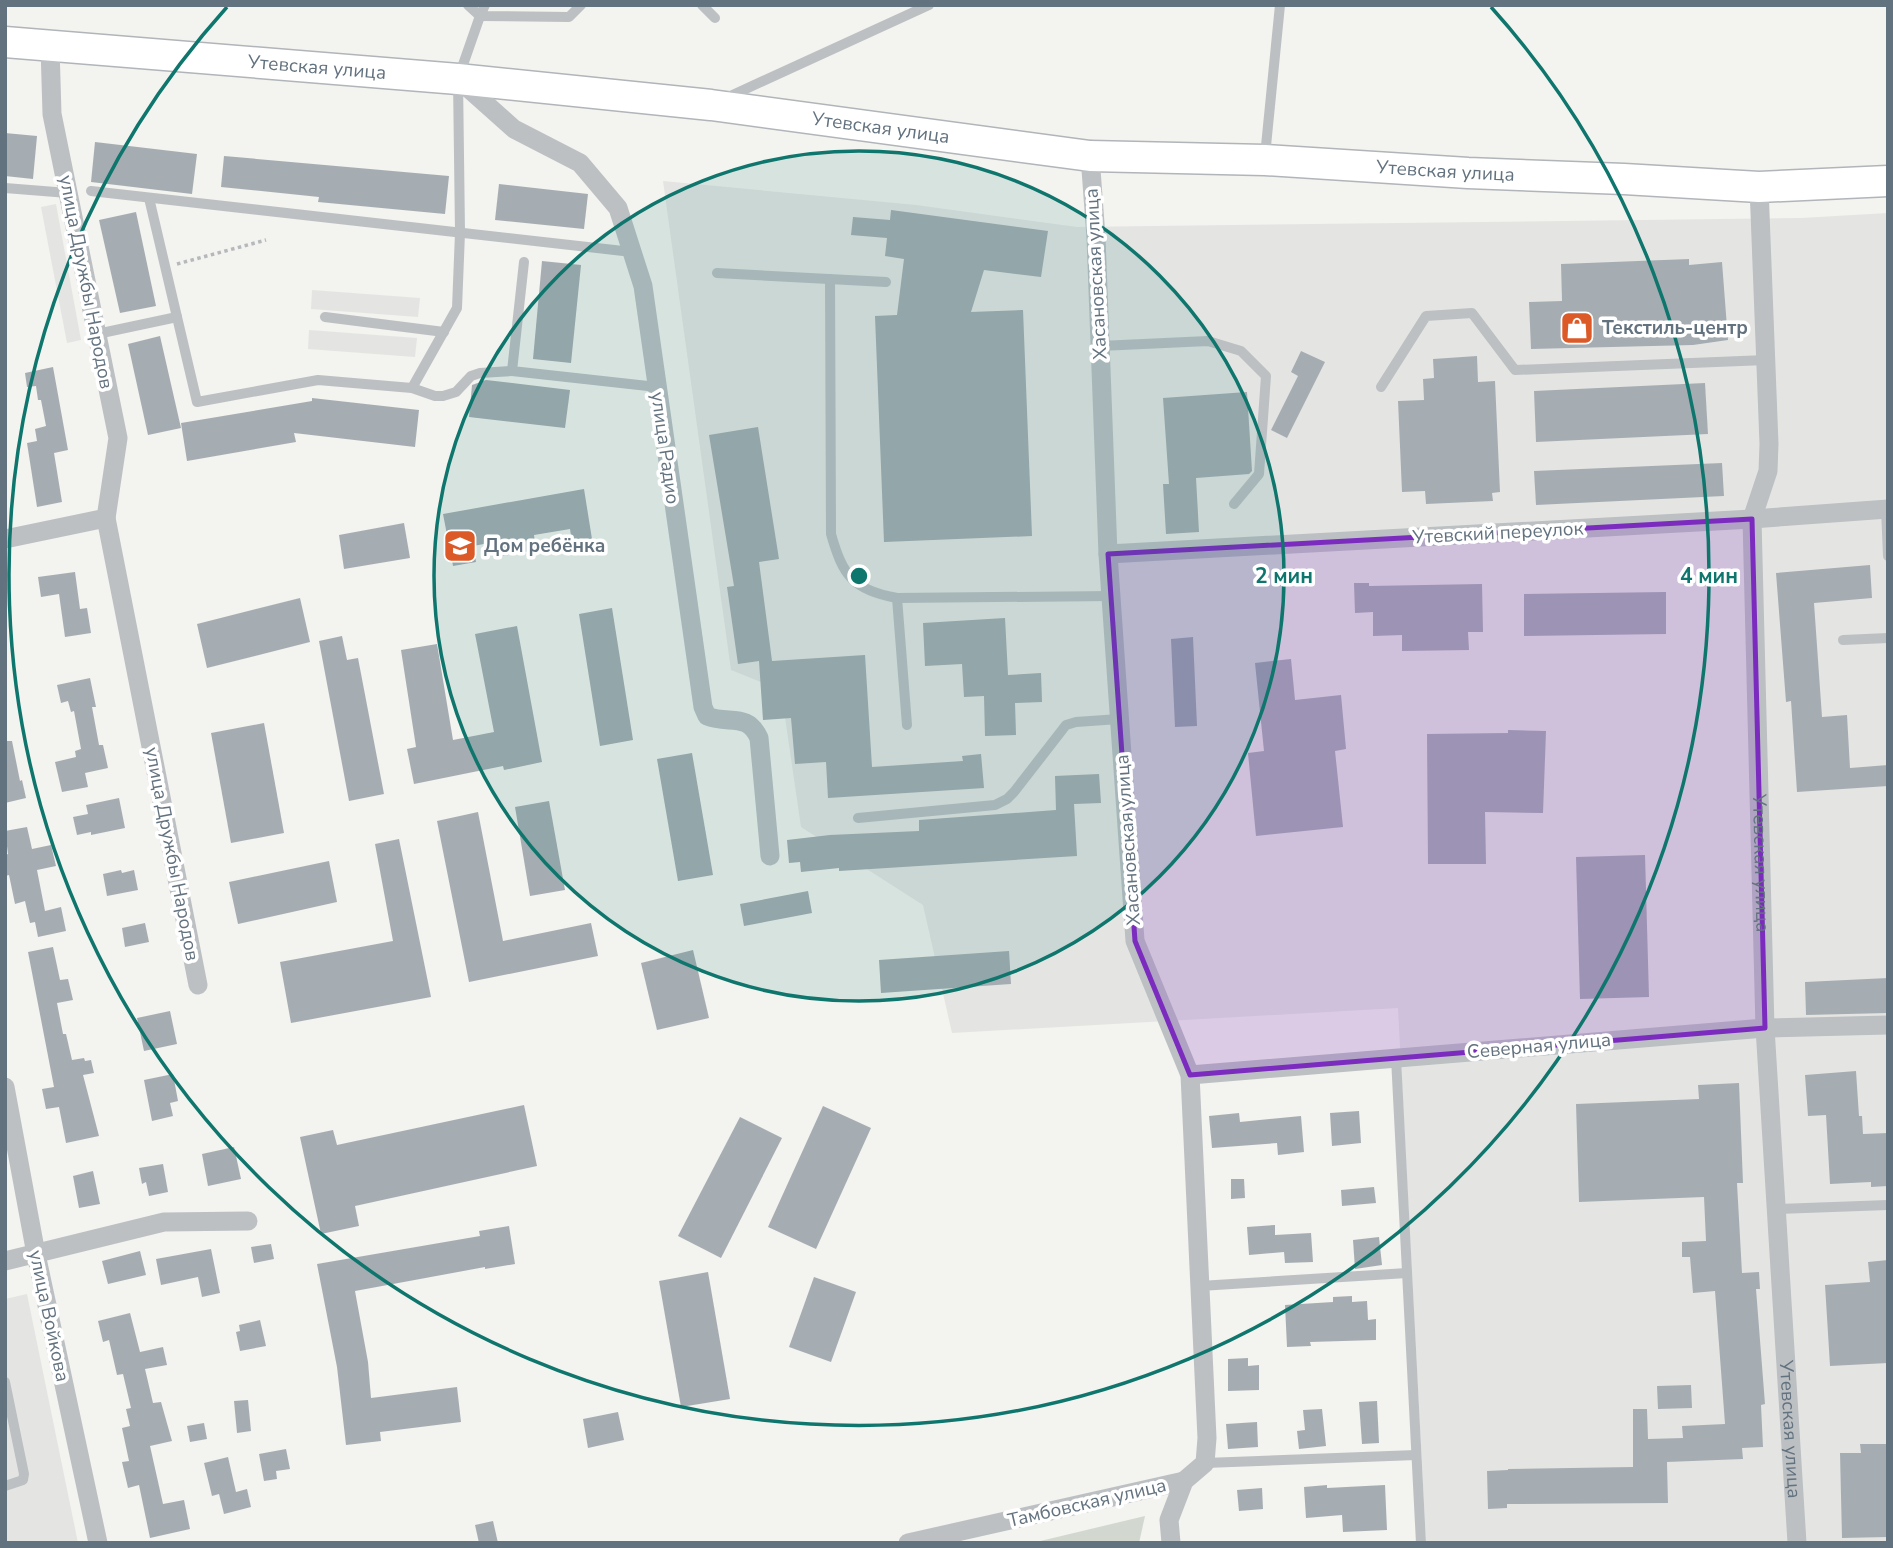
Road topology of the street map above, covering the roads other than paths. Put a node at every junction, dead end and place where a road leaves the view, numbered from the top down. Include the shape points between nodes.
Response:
1 (468, 5) edge
2 (485, 5) edge
3 (581, 5) edge
4 (702, 5) edge
5 (929, 5) edge
6 (1280, 5) edge
7 (480, 16) junction
8 (715, 18) dead end
9 (5, 42) edge
10 (50, 47) junction
11 (458, 79) junction
12 (711, 105) junction
13 (1090, 156) junction
14 (1265, 160) junction
15 (1888, 181) edge
16 (1759, 187) junction
17 (5, 188) edge
18 (91, 191) dead end
19 (68, 193) junction
20 (149, 198) junction
21 (460, 233) junction
22 (632, 252) junction
23 (524, 262) dead end
24 (718, 273) dead end
25 (830, 279) junction
26 (886, 282) dead end
27 (177, 317) junction
28 (325, 317) dead end
29 (444, 332) junction
30 (97, 334) junction
31 (1100, 346) junction
32 (1766, 360) junction
33 (512, 371) junction
34 (657, 387) junction
35 (1381, 387) dead end
36 (412, 388) junction
37 (1234, 504) dead end
38 (1887, 509) edge
39 (106, 518) junction
40 (1752, 519) junction
41 (5, 538) edge
42 (1108, 554) junction
43 (1888, 556) edge
44 (1111, 596) junction
45 (897, 598) junction
46 (1888, 638) edge
47 (1843, 640) dead end
48 (1119, 719) junction
49 (907, 724) dead end
50 (858, 817) dead end
51 (770, 856) dead end
52 (198, 985) dead end
53 (1888, 1025) edge
54 (1765, 1028) junction
55 (1396, 1058) junction
56 (1190, 1075) junction
57 (5, 1087) edge
58 (1888, 1205) edge
59 (1776, 1209) junction
60 (247, 1221) dead end
61 (36, 1254) junction
62 (5, 1261) edge
63 (1407, 1273) junction
64 (1200, 1286) junction
65 (5, 1382) edge
66 (1416, 1455) junction
67 (1206, 1463) junction
68 (1184, 1481) junction
69 (5, 1486) edge
70 (98, 1543) edge
71 (908, 1543) edge
72 (1171, 1543) edge
73 (1420, 1543) edge
74 (1797, 1543) edge

1 - 7 lane
2 - 7 lane
3 - 7 lane via 569,18
4 - 8 lane
5 - 12 lane
6 - 14 lane
7 - 11 lane
9 - 10 main road, Утевская улица
10 - 11 main road, Утевская улица
10 - 19 street, улица Дружбы Народов via 50,103
11 - 12 main road, Утевская улица
11 - 21 lane
11 - 22 street, улица Радио via 514,130 580,163 618,208
12 - 13 main road, Утевская улица
13 - 14 main road, Утевская улица
13 - 31 street, Хасановская улица
14 - 16 main road, Утевская улица
15 - 16 main road, Утевская улица
16 - 32 street, Утевская улица
17 - 19 lane
18 - 20 lane
19 - 30 street, улица Дружбы Народов
20 - 21 lane
20 - 27 lane
21 - 22 lane
21 - 29 lane via 457,308
22 - 34 street, улица Радио via 643,286
23 - 33 lane
24 - 25 lane
25 - 26 lane
25 - 45 lane via 831,534 839,561 853,580 873,594
27 - 30 lane
27 - 36 lane via 197,402 318,380
28 - 29 lane
29 - 36 lane
30 - 39 street, улица Дружбы Народов via 118,438
31 - 37 lane via 1208,341 1241,351 1266,376 1259,474
31 - 42 street, Хасановская улица
32 - 35 lane via 1515,370 1472,313 1449,314 1426,316
32 - 40 street, Утевская улица via 1768,471
33 - 34 lane
33 - 36 lane via 471,376 456,392 443,396
34 - 51 street, улица Радио via 703,706 707,716 717,720 744,721 754,727 759,738
38 - 40 street, Утевский переулок
38 - 43 lane
39 - 41 street
39 - 52 street, улица Дружбы Народов
40 - 42 street, Утевский переулок
40 - 54 street, Утевская улица
42 - 44 street, Хасановская улица
44 - 45 lane
44 - 48 street, Хасановская улица
45 - 49 lane
46 - 47 lane
48 - 50 lane via 1066,725 1014,792 995,805
48 - 56 street, Хасановская улица via 1135,941
53 - 54 street, Северная улица
54 - 55 street, Северная улица
54 - 59 street, Утевская улица
55 - 56 street, Северная улица
55 - 63 lane
56 - 64 street, Хасановская улица
57 - 61 street, улица Войкова
58 - 59 lane
59 - 74 street, Утевская улица
60 - 61 street via 164,1222
61 - 62 street
61 - 70 street, улица Войкова
63 - 64 lane
63 - 66 lane
64 - 67 street, Хасановская улица
65 - 69 lane via 24,1474 17,1484
66 - 67 lane
66 - 73 lane
67 - 68 street
68 - 71 street, Тамбовская улица
68 - 72 street via 1169,1520

